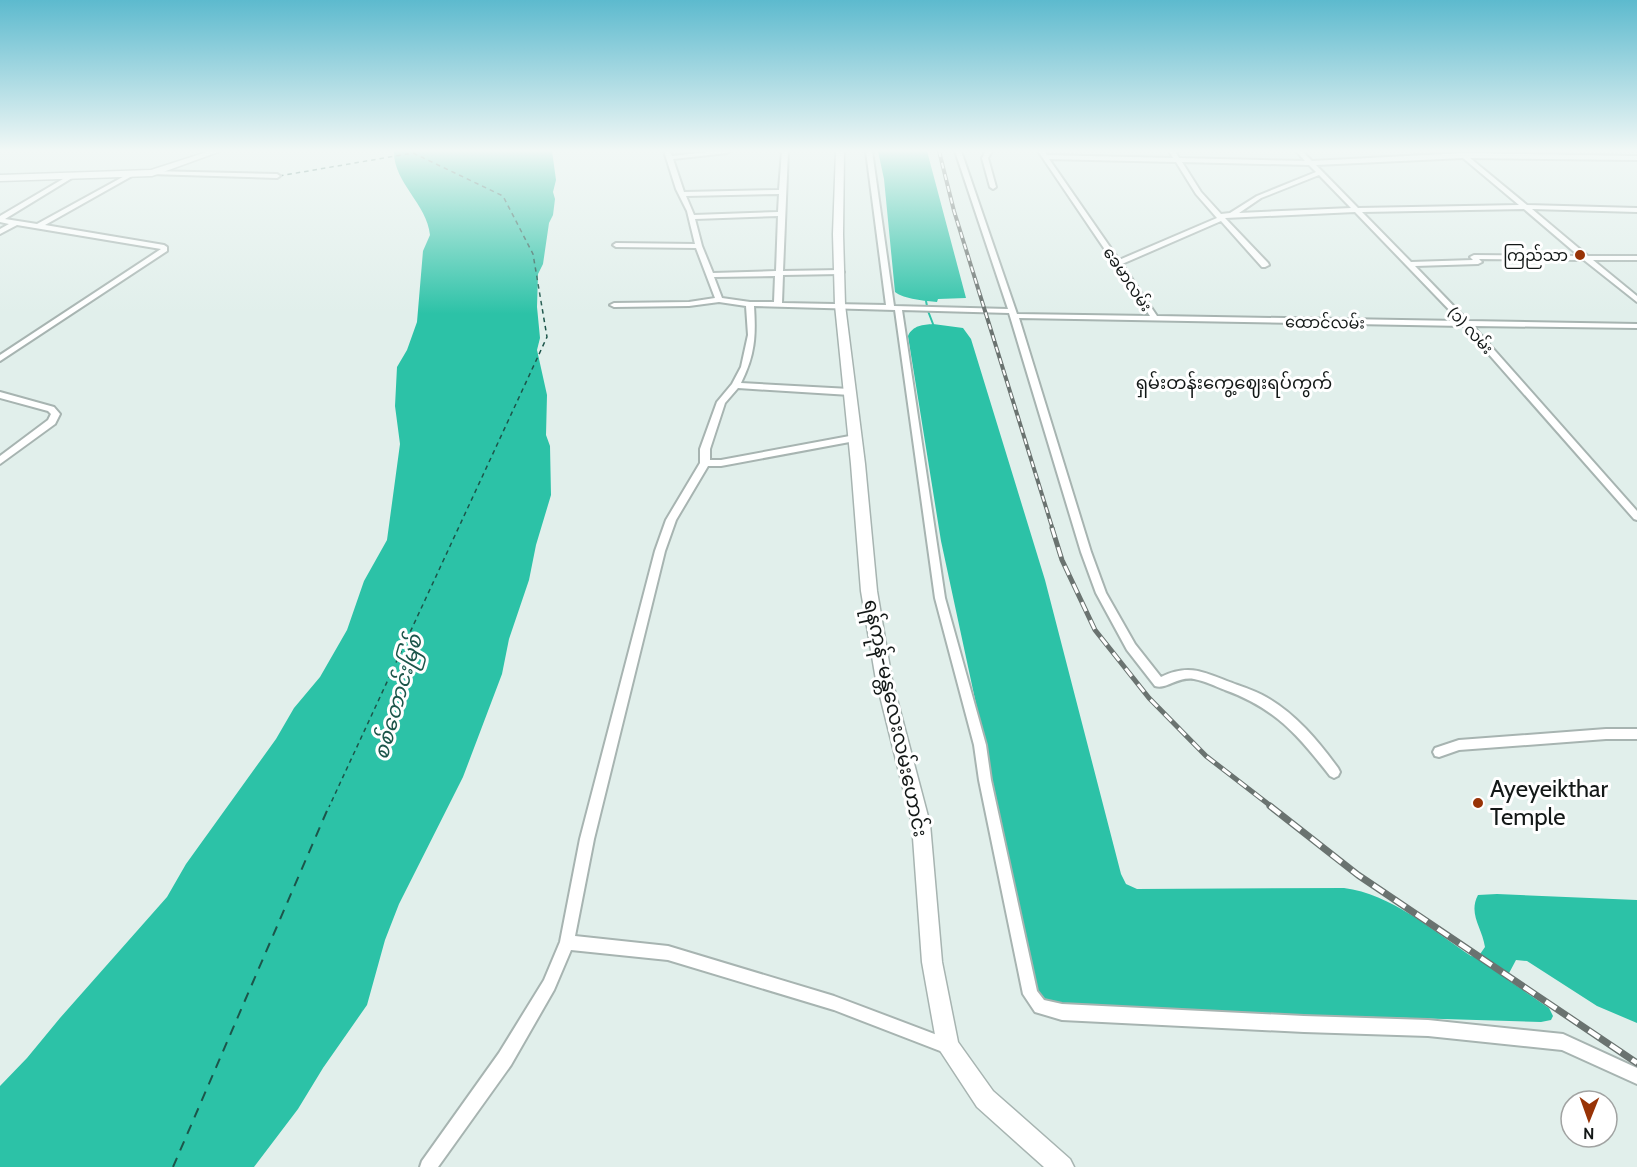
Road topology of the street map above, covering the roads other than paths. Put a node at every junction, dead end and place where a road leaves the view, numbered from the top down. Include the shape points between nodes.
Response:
1 (24, 205) edge
2 (76, 205) edge
3 (686, 205) edge
4 (781, 205) edge
5 (838, 205) edge
6 (878, 205) edge
7 (976, 205) edge
8 (1078, 205) edge
9 (1208, 205) edge
10 (1246, 205) edge
11 (1351, 205) edge
12 (1526, 207) junction
13 (1355, 210) junction
14 (1637, 210) edge
15 (781, 213) junction
16 (1232, 215) junction
17 (691, 217) junction
18 (1219, 218) junction
19 (0, 220) edge
20 (15, 223) junction
21 (39, 226) junction
22 (0, 232) edge
23 (616, 245) dead end
24 (699, 246) junction
25 (1586, 258) junction
26 (1637, 258) edge
27 (1118, 263) junction
28 (1408, 264) junction
29 (1265, 265) dead end
30 (840, 272) junction
31 (778, 273) junction
32 (709, 275) junction
33 (719, 300) junction
34 (1637, 300) edge
35 (750, 304) junction
36 (777, 304) junction
37 (614, 305) dead end
38 (840, 305) junction
39 (894, 307) junction
40 (1013, 314) junction
41 (1155, 318) junction
42 (1467, 324) junction
43 (1637, 326) edge
44 (0, 359) edge
45 (736, 385) junction
46 (850, 392) junction
47 (0, 395) edge
48 (11, 398) junction
49 (0, 407) edge
50 (855, 438) junction
51 (0, 461) edge
52 (705, 463) junction
53 (1637, 517) edge
54 (1637, 734) edge
55 (1439, 752) dead end
56 (1334, 772) dead end
57 (567, 942) junction
58 (948, 1046) junction
59 (1637, 1076) edge
60 (428, 1167) edge
61 (1062, 1167) edge

1 - 19 street
2 - 21 street
3 - 17 street
4 - 15 street
5 - 30 highway, ရန်ကုန်-မန္တလေးလမ်းဟောင်း
6 - 39 street
7 - 40 street
8 - 27 street, ခေမာလမ်း
9 - 18 street
10 - 16 street
11 - 13 street, (၁) လမ်း
12 - 13 street
12 - 14 street
12 - 25 street
13 - 16 street
13 - 28 street, (၁) လမ်း
15 - 17 street
15 - 31 street
16 - 18 street
17 - 24 street
18 - 27 street
18 - 29 street
19 - 20 street
20 - 21 street
20 - 22 street
21 - 44 street via 165,250
23 - 24 street
24 - 32 street
25 - 26 street
25 - 28 street via 1474,257 1478,262
25 - 34 street
27 - 41 street, ခေမာလမ်း
28 - 42 street, (၁) လမ်း
30 - 31 street
30 - 38 highway, ရန်ကုန်-မန္တလေးလမ်းဟောင်း
31 - 32 street
31 - 36 street
32 - 33 street
33 - 35 street, ထောင်လမ်း
33 - 37 street, ထောင်လမ်း
35 - 36 street, ထောင်လမ်း
35 - 45 street via 752,335
36 - 38 street, ထောင်လမ်း
38 - 39 street, ထောင်လမ်း
38 - 46 highway, ရန်ကုန်-မန္တလေးလမ်းဟောင်း
39 - 40 street, ထောင်လမ်း
39 - 59 street via 940,598 980,745 1030,994 1040,1007 1073,1013 1428,1028 1563,1042
40 - 41 street, ထောင်လမ်း
40 - 56 street via 1086,552 1101,593 1131,647 1160,683 1173,675 1194,672 1251,694 1302,731
41 - 42 street, ထောင်လမ်း
42 - 43 street, ထောင်လမ်း
42 - 53 street, (၁) လမ်း
45 - 46 street
45 - 52 street via 721,402 705,449
46 - 50 highway, ရန်ကုန်-မန္တလေးလမ်းဟောင်း
47 - 48 street
48 - 49 street
48 - 51 street via 51,409 56,414 52,422
50 - 52 street
50 - 58 highway, ရန်ကုန်-မန္တလေးလမ်းဟောင်း via 868,591 884,680 921,824 932,962
52 - 57 street via 670,520 660,551 587,839
54 - 55 street via 1459,745
57 - 58 street via 668,953 834,1003
57 - 60 street via 549,985 505,1059
58 - 61 highway, ရန်ကုန်-မန္တလေးလမ်းဟောင်း via 985,1099

